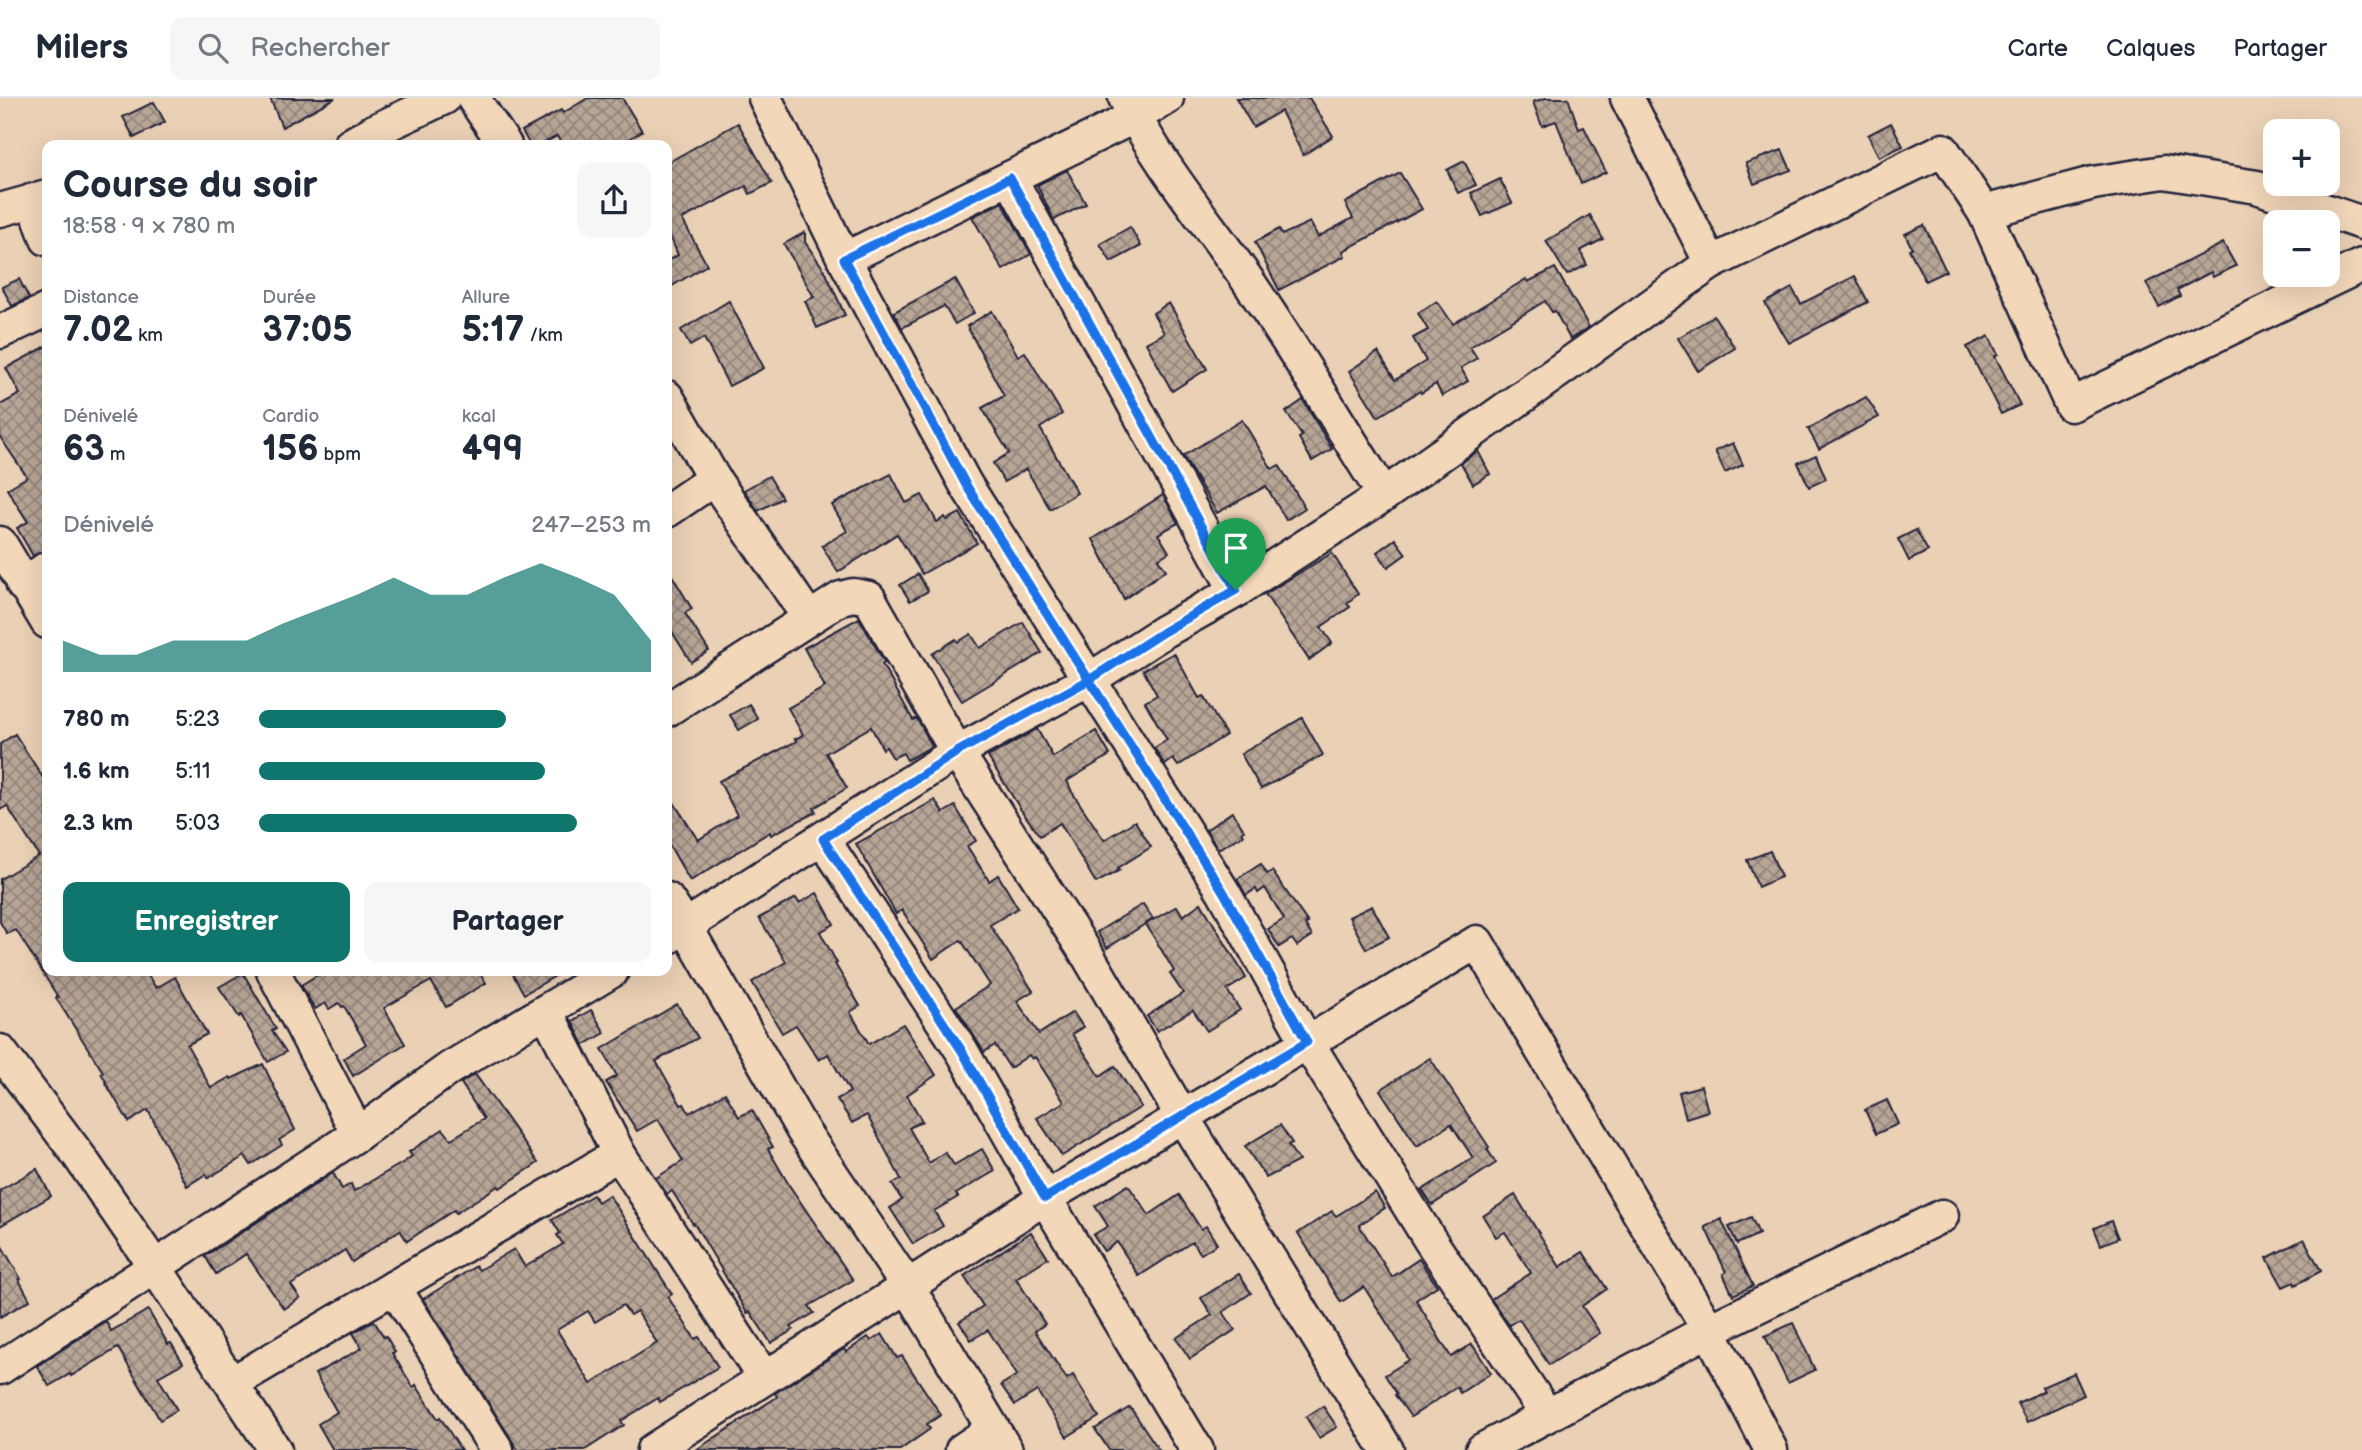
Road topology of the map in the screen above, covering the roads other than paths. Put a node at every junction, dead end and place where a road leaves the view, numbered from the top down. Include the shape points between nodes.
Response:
1 (444, 98) edge
2 (472, 98) edge
3 (1167, 98) edge
4 (1627, 98) edge
5 (767, 99) edge
6 (1130, 107) edge
7 (359, 140) edge
8 (501, 140) edge
9 (1010, 178) junction
10 (40, 198) edge
11 (0, 210) edge
12 (1984, 212) junction
13 (2362, 223) edge
14 (844, 259) junction
15 (1711, 263) junction
16 (2362, 265) edge
17 (42, 312) edge
18 (0, 332) edge
19 (672, 406) edge
20 (714, 479) junction
21 (1384, 495) junction
22 (672, 508) edge
23 (0, 543) edge
24 (35, 577) edge
25 (1236, 590) junction
26 (42, 603) edge
27 (809, 618) junction
28 (1089, 680) junction
29 (672, 707) edge
30 (957, 752) junction
31 (823, 839) junction
32 (676, 932) edge
33 (276, 976) edge
34 (604, 976) edge
35 (546, 1011) junction
36 (1307, 1042) junction
37 (0, 1051) edge
38 (1182, 1116) junction
39 (358, 1134) junction
40 (619, 1154) junction
41 (1045, 1198) junction
42 (1942, 1216) dead end
43 (155, 1267) junction
44 (394, 1287) junction
45 (908, 1287) junction
46 (1709, 1330) junction
47 (0, 1368) edge
48 (764, 1378) junction
49 (232, 1383) junction
50 (1546, 1415) junction
51 (1000, 1439) edge
52 (275, 1450) edge
53 (497, 1450) edge
54 (653, 1450) edge
55 (962, 1450) edge
56 (1197, 1450) edge
57 (1387, 1450) edge
58 (1482, 1450) edge
59 (1770, 1450) edge

1 - 7 street
2 - 8 street
3 - 6 street
4 - 15 street
5 - 14 street
6 - 9 street
6 - 21 street
9 - 14 street
9 - 25 street
10 - 11 street
12 - 13 street via 2093,183 2164,172 2257,187
12 - 15 street via 1943,150
12 - 16 street via 2071,405
14 - 28 street via 966,485
15 - 21 street
17 - 18 street
19 - 20 street
20 - 22 street
20 - 27 street
21 - 25 street
23 - 24 street
24 - 26 street
25 - 28 street
27 - 29 street
27 - 30 street via 841,598 869,598
28 - 30 street
28 - 36 street via 1223,891
30 - 31 street
30 - 38 street via 1088,956
31 - 32 street
31 - 41 street via 962,1051
32 - 45 street
33 - 39 street
34 - 35 street
35 - 39 street via 450,1068
35 - 40 street
36 - 38 street
36 - 46 street via 1477,942
36 - 50 street
37 - 43 street
38 - 41 street
38 - 57 street
39 - 43 street
40 - 44 street
40 - 48 street
41 - 45 street
41 - 56 street
42 - 46 street
43 - 47 street
43 - 49 street
44 - 49 street
44 - 53 street
45 - 48 street
45 - 51 street
46 - 50 street
46 - 59 street
48 - 54 street
49 - 52 street
50 - 58 street
51 - 55 street

